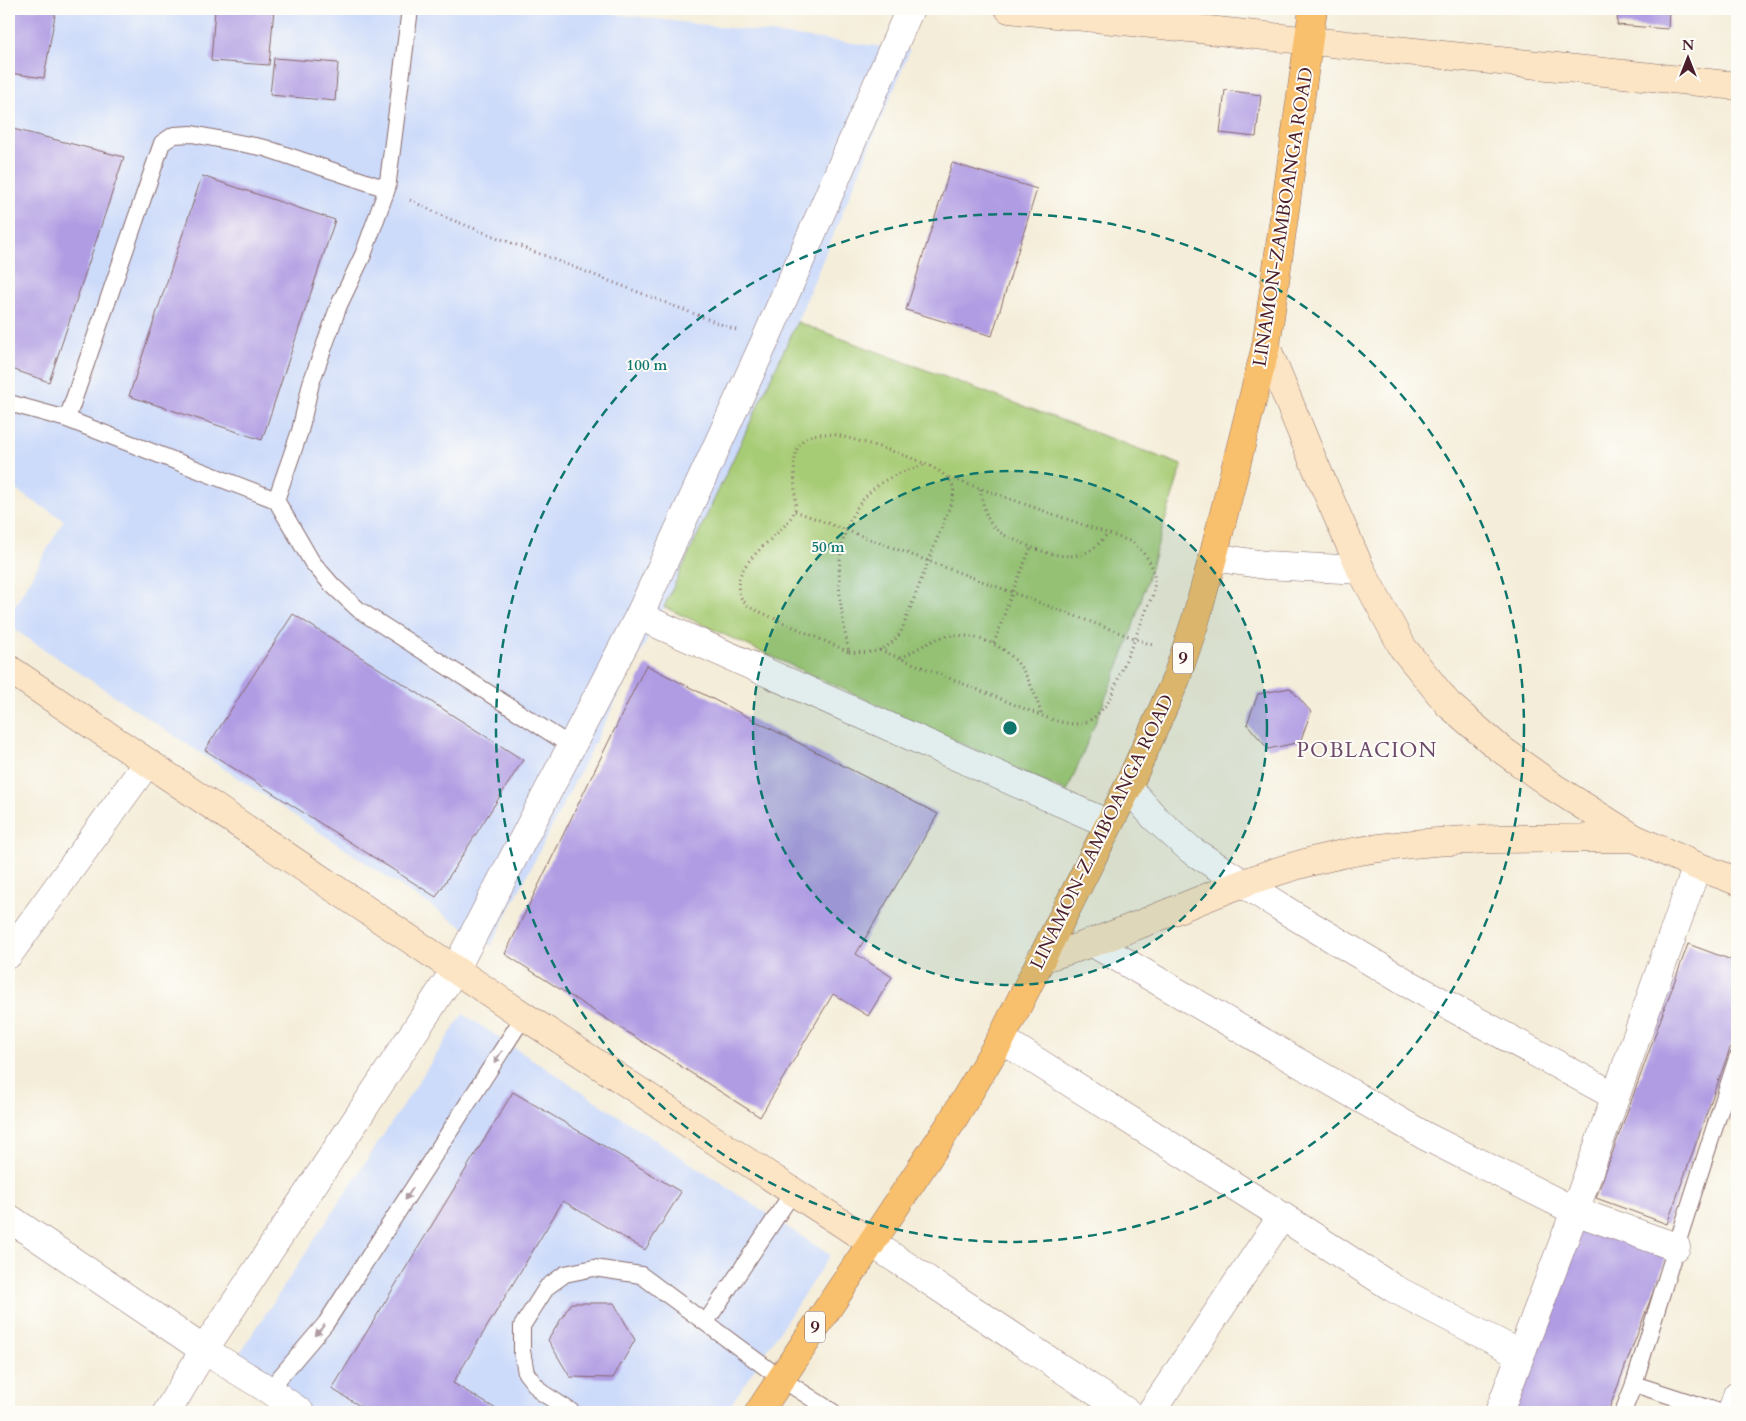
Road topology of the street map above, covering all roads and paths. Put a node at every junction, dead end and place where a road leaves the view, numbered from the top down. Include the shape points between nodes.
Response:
1 (410, 9) edge
2 (910, 9) edge
3 (1008, 9) edge
4 (1314, 9) edge
5 (1310, 41) junction
6 (1737, 86) edge
7 (387, 189) junction
8 (765, 341) junction
9 (1266, 346) junction
10 (9, 403) edge
11 (68, 419) junction
12 (927, 464) junction
13 (946, 476) junction
14 (980, 488) junction
15 (276, 500) junction
16 (795, 511) junction
17 (847, 531) junction
18 (1108, 533) junction
19 (1031, 547) junction
20 (1213, 557) junction
21 (930, 562) junction
22 (1361, 570) junction
23 (1012, 593) junction
24 (639, 616) junction
25 (1135, 638) junction
26 (994, 643) junction
27 (880, 650) junction
28 (849, 652) junction
29 (1184, 656) junction
30 (900, 659) junction
31 (9, 669) edge
32 (1042, 716) junction
33 (571, 746) junction
34 (147, 763) junction
35 (1128, 787) junction
36 (1109, 824) junction
37 (1634, 838) junction
38 (1698, 866) junction
39 (1737, 882) edge
40 (1242, 883) junction
41 (1091, 942) junction
42 (9, 954) edge
43 (1040, 959) junction
44 (455, 970) junction
45 (524, 1016) junction
46 (1001, 1039) junction
47 (1737, 1058) edge
48 (1615, 1096) junction
49 (793, 1192) junction
50 (1575, 1211) junction
51 (1282, 1216) junction
52 (9, 1218) edge
53 (872, 1243) junction
54 (1676, 1247) junction
55 (706, 1322) junction
56 (204, 1350) junction
57 (1520, 1354) junction
58 (780, 1378) junction
59 (1634, 1384) junction
60 (269, 1390) junction
61 (1737, 1395) edge
62 (167, 1412) edge
63 (300, 1412) edge
64 (572, 1412) edge
65 (758, 1412) edge
66 (833, 1412) edge
67 (1127, 1412) edge
68 (1151, 1412) edge
69 (1498, 1412) edge
70 (1623, 1412) edge
71 (1720, 1412) edge
72 (1732, 1412) edge

1 - 7 lane
2 - 8 street
3 - 5 street
4 - 5 highway, LINAMON-ZAMBOANGA ROAD / 9
5 - 6 street
5 - 9 highway, LINAMON-ZAMBOANGA ROAD / 9
7 - 8 path via 448,218
7 - 11 lane via 265,148 192,134 174,135 162,143
7 - 15 lane via 311,383 300,431
8 - 24 street
9 - 20 highway, LINAMON-ZAMBOANGA ROAD / 9
9 - 22 street
10 - 11 lane
11 - 15 lane
12 - 13 path
12 - 16 path via 837,434 806,437 800,442 794,462
12 - 17 path via 882,482 862,501
13 - 14 path
13 - 21 path via 954,489 953,498
14 - 18 path
14 - 19 path via 992,525 1006,536
15 - 33 lane via 312,562 359,610
16 - 17 path
16 - 28 path via 742,570 738,584 740,594 749,607 758,612
17 - 21 path
17 - 28 path via 838,575
18 - 19 path via 1094,548 1077,554 1060,556
18 - 25 path via 1141,549 1154,571 1153,594
19 - 23 path
20 - 22 street via 1265,565
20 - 29 highway, LINAMON-ZAMBOANGA ROAD / 9
21 - 23 path
21 - 27 path via 901,632 893,643
22 - 37 street via 1402,648 1448,704 1498,747
23 - 25 path
23 - 26 path
24 - 33 street
24 - 36 street
25 - 29 path
25 - 32 path via 1109,701 1099,714 1087,722 1068,725
26 - 30 path via 966,636 945,636
26 - 32 path via 1008,653 1024,672
27 - 28 path via 865,654
27 - 30 path
29 - 35 highway, LINAMON-ZAMBOANGA ROAD / 9
30 - 32 path
31 - 34 street
33 - 44 street
34 - 42 street
34 - 44 street
35 - 36 highway, LINAMON-ZAMBOANGA ROAD / 9
35 - 40 street via 1155,818 1191,850
36 - 43 highway, LINAMON-ZAMBOANGA ROAD / 9
37 - 38 street
37 - 40 street via 1399,845 1329,857
38 - 39 street
38 - 48 street
40 - 41 street
40 - 48 street via 1406,983
41 - 43 street
41 - 50 street via 1425,1136
43 - 46 highway, LINAMON-ZAMBOANGA ROAD / 9
44 - 45 street
44 - 56 street
45 - 49 street
45 -> 60 lane via 326,1323
46 - 51 street
46 - 53 highway, LINAMON-ZAMBOANGA ROAD / 9 via 949,1126
47 - 54 lane
48 - 50 street
49 - 53 street
49 - 55 lane
50 - 54 street
50 - 57 street
51 - 57 street via 1393,1288
51 - 68 street
52 - 56 street
53 - 58 highway, LINAMON-ZAMBOANGA ROAD / 9
53 - 67 street
54 - 59 lane
55 - 58 lane
55 - 64 lane via 641,1275 594,1268 565,1274 547,1287 522,1326 522,1352 526,1373 541,1392
56 - 60 street
56 - 62 street
57 - 69 street
58 - 65 highway, LINAMON-ZAMBOANGA ROAD / 9
58 - 66 lane
59 - 70 lane
59 - 71 lane
60 - 63 street
61 - 72 street

